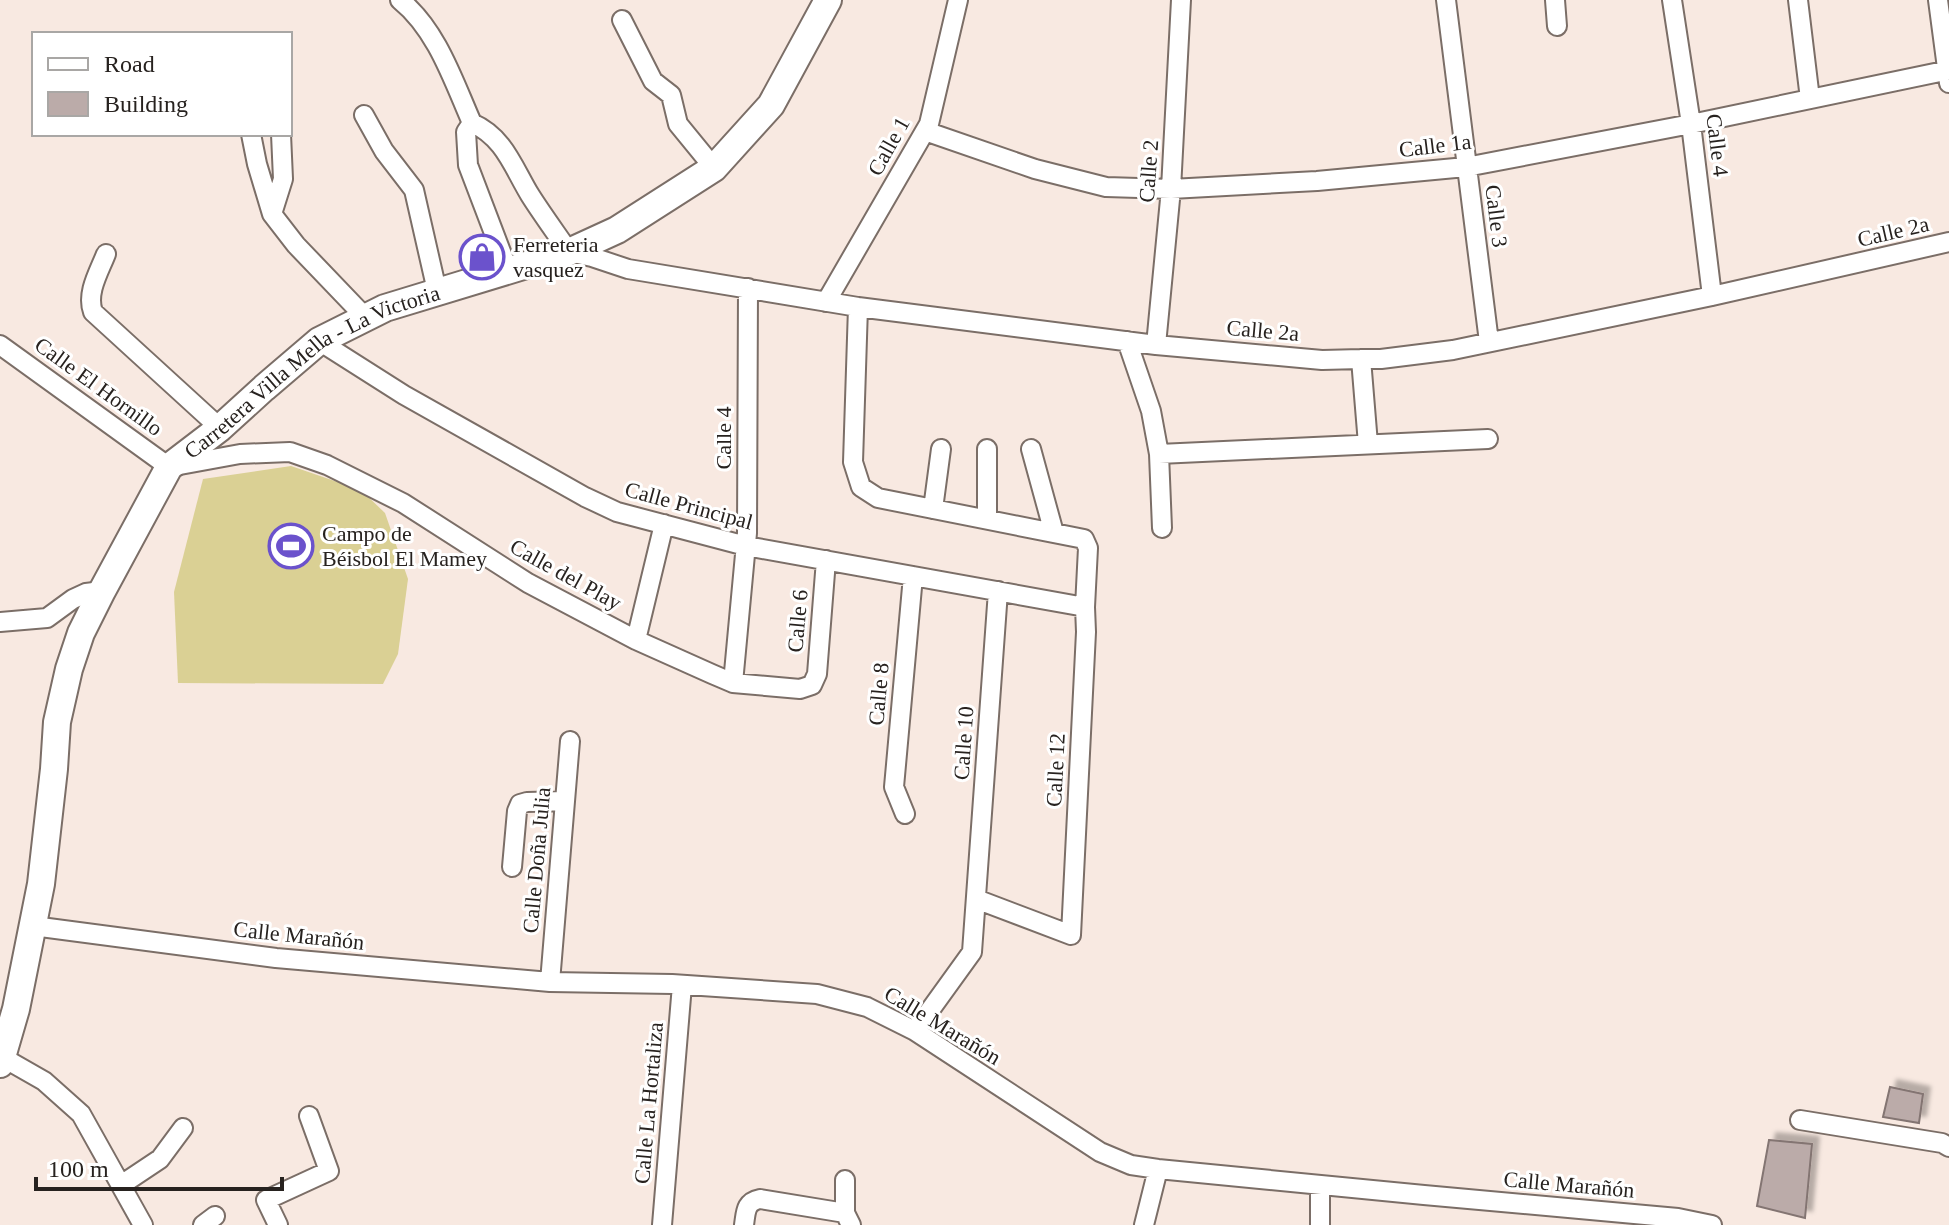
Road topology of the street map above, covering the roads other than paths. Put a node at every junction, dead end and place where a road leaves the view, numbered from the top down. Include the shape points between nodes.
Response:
1 (400, 0) edge
2 (828, 0) edge
3 (958, 0) edge
4 (1181, 0) edge
5 (1446, 0) edge
6 (1555, 0) edge
7 (1672, 0) edge
8 (1798, 0) edge
9 (1938, 0) edge
10 (622, 20) dead end
11 (1557, 26) dead end
12 (1948, 75) edge
13 (1810, 99) junction
14 (364, 115) dead end
15 (472, 123) junction
16 (1691, 124) junction
17 (925, 131) junction
18 (251, 136) edge
19 (281, 136) edge
20 (1466, 167) junction
21 (714, 168) junction
22 (1171, 189) junction
23 (272, 214) junction
24 (1949, 242) edge
25 (569, 252) junction
26 (106, 254) dead end
27 (508, 270) junction
28 (748, 288) junction
29 (437, 291) junction
30 (1712, 296) junction
31 (826, 302) junction
32 (858, 307) junction
33 (365, 317) junction
34 (319, 341) junction
35 (1127, 341) junction
36 (1489, 342) junction
37 (0, 345) edge
38 (1156, 345) junction
39 (1361, 359) junction
40 (220, 428) junction
41 (1488, 439) dead end
42 (1368, 444) junction
43 (941, 449) dead end
44 (987, 449) dead end
45 (1031, 449) dead end
46 (1159, 454) junction
47 (169, 467) junction
48 (933, 509) junction
49 (987, 519) junction
50 (664, 524) junction
51 (1162, 528) dead end
52 (1054, 533) junction
53 (746, 546) junction
54 (826, 560) junction
55 (913, 576) junction
56 (102, 591) junction
57 (998, 591) junction
58 (1085, 607) junction
59 (0, 622) edge
60 (636, 640) junction
61 (733, 683) junction
62 (812, 685) joint
63 (570, 741) dead end
64 (565, 801) junction
65 (905, 814) dead end
66 (512, 867) dead end
67 (976, 899) junction
68 (33, 926) junction
69 (550, 982) junction
70 (682, 985) junction
71 (915, 1031) junction
72 (2, 1054) edge
73 (309, 1116) dead end
74 (1800, 1120) dead end
75 (183, 1128) dead end
76 (1949, 1147) edge
77 (1158, 1169) junction
78 (845, 1180) dead end
79 (121, 1185) junction
80 (1320, 1185) junction
81 (848, 1219) edge
82 (143, 1225) edge
83 (278, 1225) edge
84 (662, 1225) edge
85 (744, 1225) edge
86 (1144, 1225) edge
87 (1320, 1225) edge
88 (1712, 1225) edge

1 - 15 street via 431,33
2 - 21 main road, Carretera Villa Mella - La Victoria via 771,105
3 - 17 street, Calle 1
4 - 22 street, Calle 2
5 - 20 street, Calle 3
6 - 11 street
7 - 16 street, Calle 4
8 - 13 street
9 - 12 street
10 - 21 street via 653,81 671,95 677,122
12 - 13 street, Calle 1a
13 - 16 street, Calle 1a
14 - 29 street via 414,190
15 - 25 street via 496,138
15 - 27 street via 466,132 468,165
16 - 20 street, Calle 1a
16 - 30 street, Calle 4
17 - 22 street, Calle 1a via 1106,187
17 - 31 street, Calle 1
18 - 23 street
19 - 23 street via 283,179
20 - 22 street, Calle 1a
20 - 36 street, Calle 3
21 - 25 main road, Carretera Villa Mella - La Victoria via 617,230
22 - 38 street, Calle 2
23 - 33 street
24 - 30 street, Calle 2a
25 - 27 main road, Carretera Villa Mella - La Victoria
25 - 28 street, Calle 2a via 628,269
26 - 40 street via 91,293 93,312
27 - 29 main road, Carretera Villa Mella - La Victoria
28 - 31 street, Calle 2a
28 - 53 street, Calle 4
29 - 33 main road, Carretera Villa Mella - La Victoria
30 - 36 street, Calle 2a
31 - 32 street, Calle 2a
32 - 35 street, Calle 2a
32 - 48 street via 853,462 861,487 878,498
33 - 34 main road, Carretera Villa Mella - La Victoria
34 - 40 main road, Carretera Villa Mella - La Victoria
34 - 50 street, Calle Principal via 585,497
35 - 38 street, Calle 2a
35 - 46 street via 1151,411
36 - 39 street, Calle 2a
37 - 47 street, Calle El Hornillo
38 - 39 street, Calle 2a
39 - 42 street
40 - 47 main road, Carretera Villa Mella - La Victoria
41 - 42 street
42 - 46 street
43 - 48 street
44 - 49 street
45 - 52 street
46 - 51 street
47 - 56 main road, Carretera Villa Mella - La Victoria
47 - 60 street, Calle del Play via 240,454 290,452 327,465 403,503 528,583
48 - 49 street
49 - 52 street
50 - 53 street, Calle Principal
50 - 60 street
52 - 58 street, Calle 12 via 1084,539 1088,548
53 - 54 street, Calle Principal
53 - 61 street, Calle 4
54 - 55 street, Calle Principal
54 - 62 street, Calle 6
55 - 57 street, Calle Principal
55 - 65 street, Calle 8 via 894,787
56 - 59 street via 73,599 47,618
56 - 68 main road, Carretera Villa Mella - La Victoria via 81,633 57,722
57 - 58 street, Calle Principal
57 - 67 street, Calle 10
58 - 67 street, Calle 12 via 1071,935
60 - 61 street, Calle del Play
61 - 62 street, Calle del Play via 800,689
63 - 64 street, Calle Doña Julia
64 - 66 street via 520,804
64 - 69 street, Calle Doña Julia
67 - 71 street, Calle 10 via 972,952
68 - 69 street, Calle Marañón via 276,958
68 - 72 main road, Carretera Villa Mella - La Victoria
69 - 70 street, Calle Marañón
70 - 71 street, Calle Marañón via 817,994 867,1007
70 - 84 street, Calle La Hortaliza
71 - 77 street, Calle Marañón via 1100,1152
72 - 79 street via 81,1114
73 - 83 street via 329,1171 266,1200
74 - 76 street
75 - 79 street via 160,1159
77 - 80 street, Calle Marañón
77 - 86 street
78 - 81 street
79 - 82 street
80 - 87 street
80 - 88 street, Calle Marañón
81 - 85 street via 760,1199 746,1207

